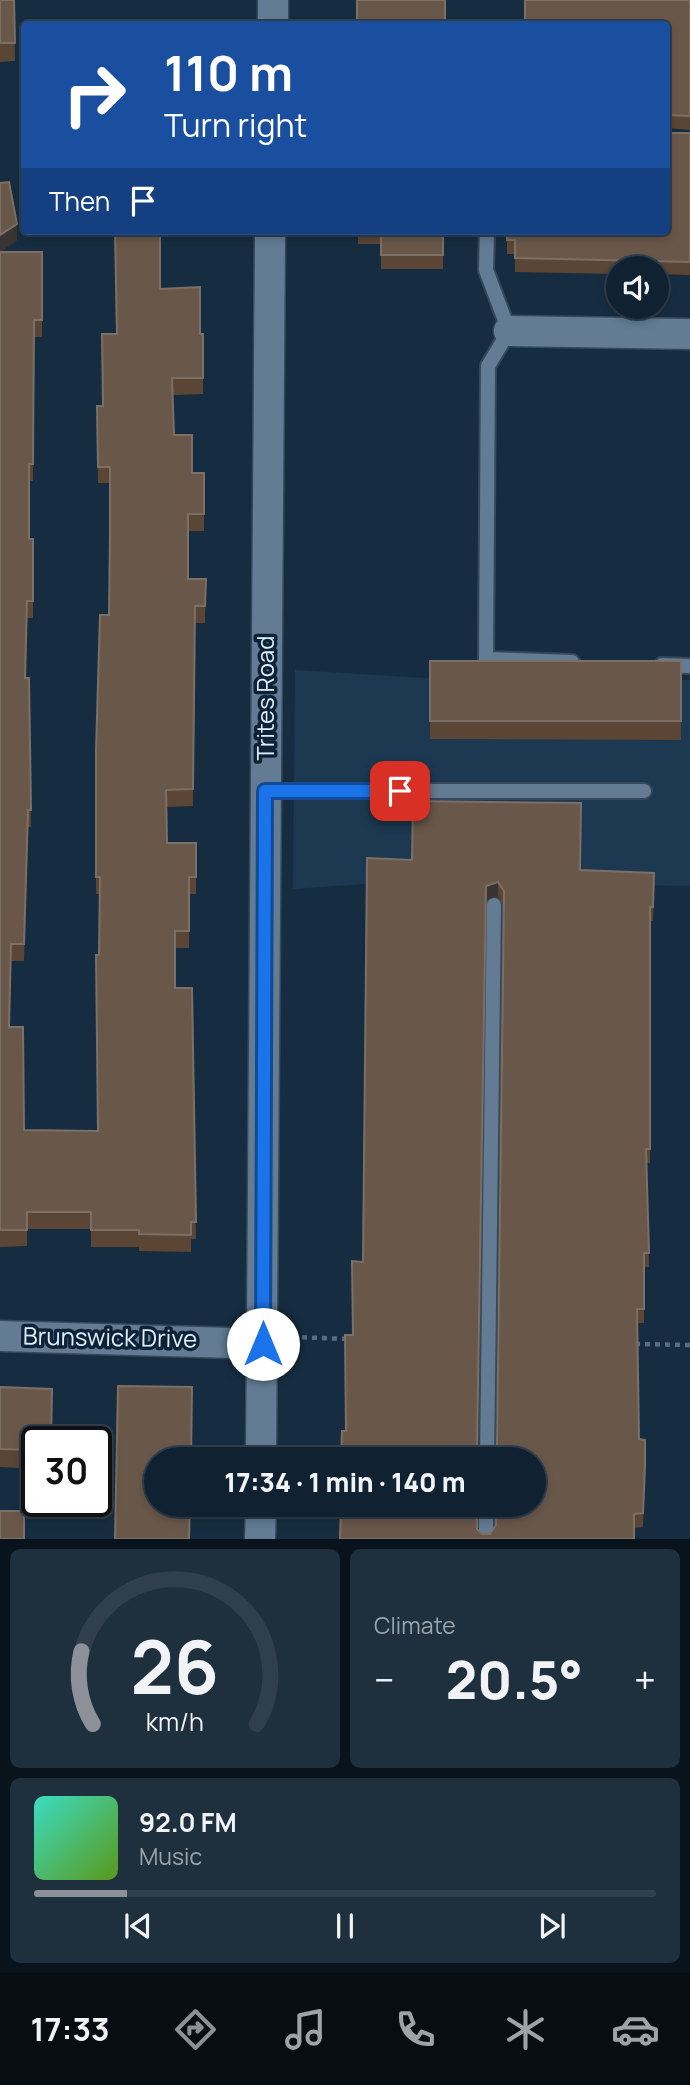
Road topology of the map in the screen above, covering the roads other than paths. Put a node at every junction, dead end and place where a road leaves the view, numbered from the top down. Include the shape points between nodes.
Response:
1 (273, 0) edge
2 (273, 21) edge
3 (270, 235) edge
4 (487, 235) edge
5 (509, 331) junction
6 (690, 334) edge
7 (594, 663) edge
8 (648, 665) edge
9 (690, 666) edge
10 (265, 791) junction
11 (644, 791) dead end
12 (494, 905) dead end
13 (0, 1335) edge
14 (262, 1339) junction
15 (261, 1447) edge
16 (487, 1447) edge
17 (261, 1517) edge
18 (486, 1517) edge
19 (260, 1539) edge
20 (486, 1539) edge

1 - 2 street
3 - 10 street, Trites Road
4 - 5 lane via 486,271
5 - 6 street
5 - 7 lane via 488,366 486,659
8 - 9 lane
10 - 11 lane
10 - 14 street, Trites Road
12 - 16 lane
13 - 14 street, Brunswick Drive
14 - 15 street, Trites Road
17 - 19 street
18 - 20 lane

